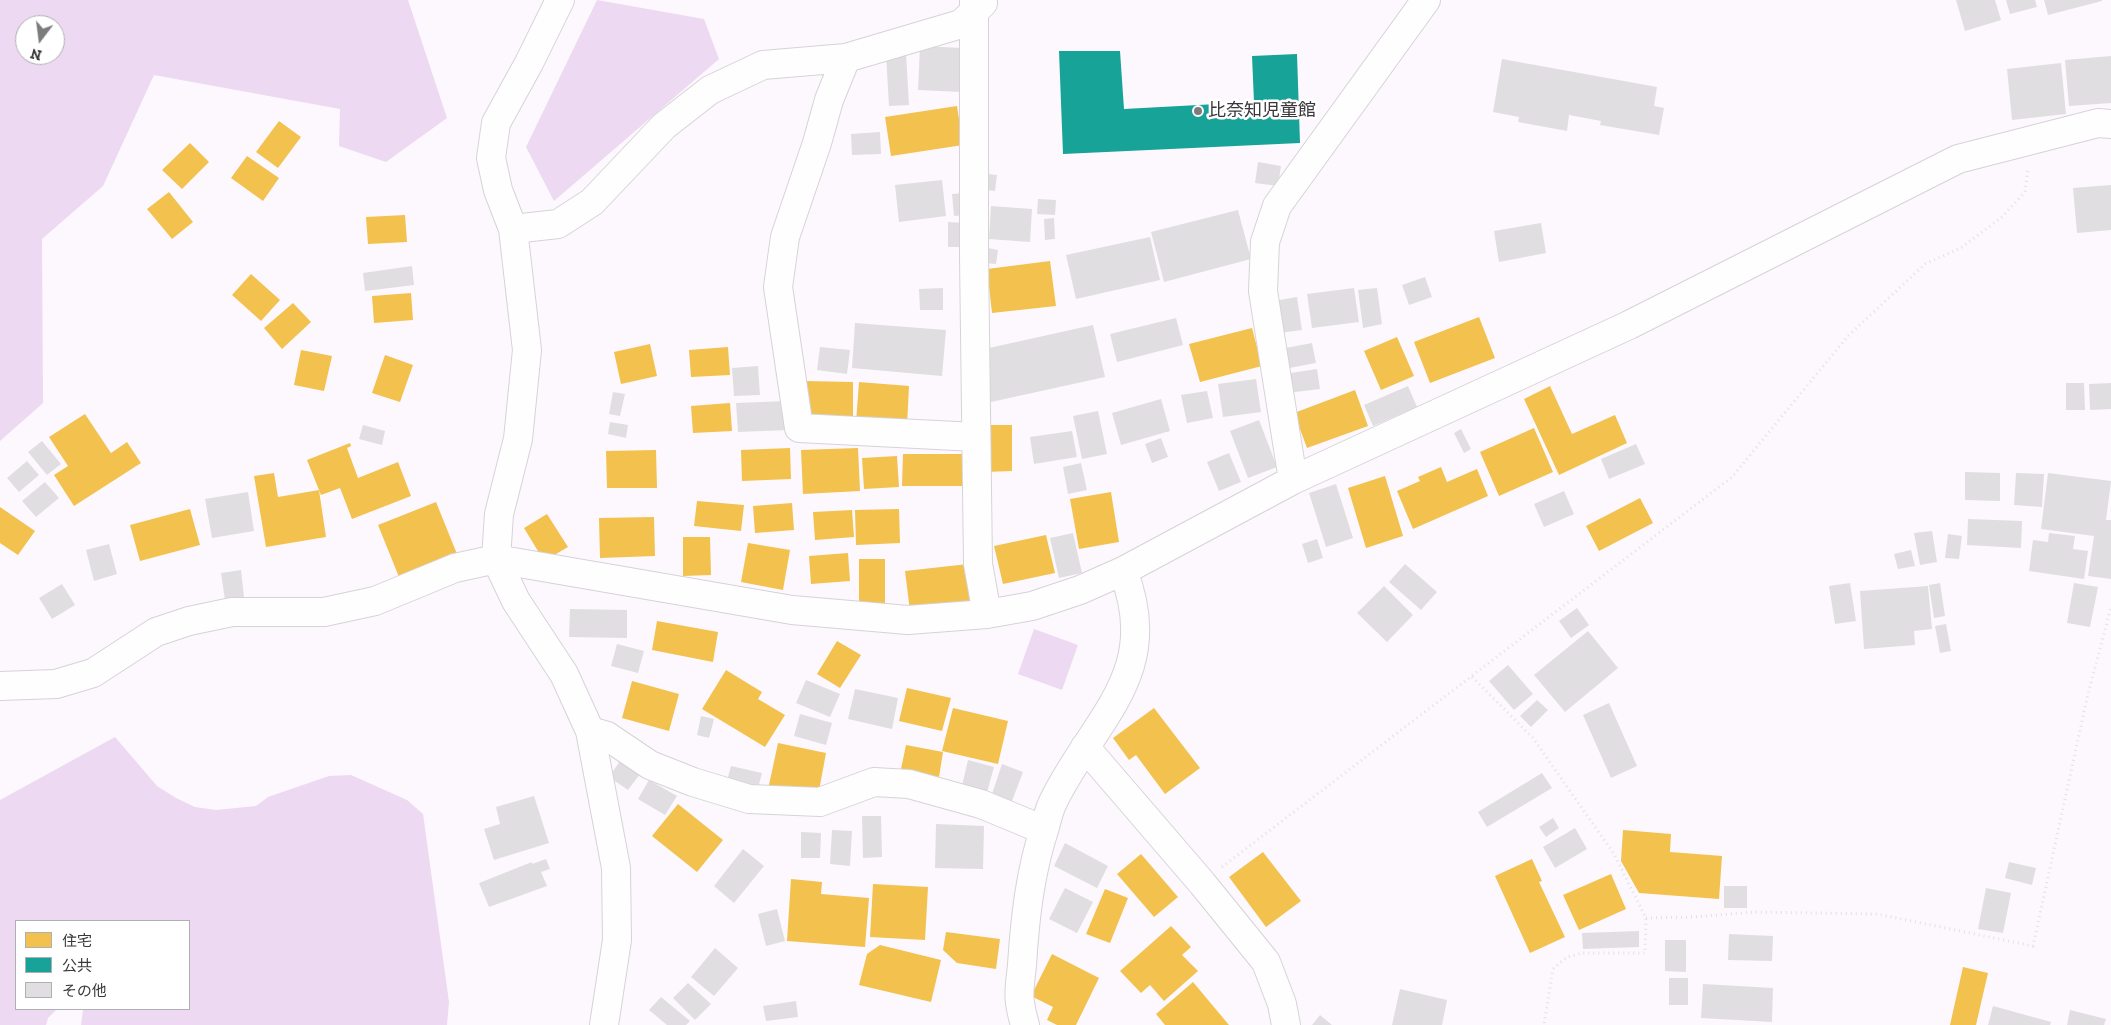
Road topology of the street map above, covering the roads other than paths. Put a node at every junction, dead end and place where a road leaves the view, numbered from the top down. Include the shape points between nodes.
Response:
1 (560, 0) edge
2 (1426, 0) edge
3 (978, 4) edge
4 (846, 58) junction
5 (2111, 124) edge
6 (513, 229) junction
7 (976, 437) junction
8 (1292, 480) junction
9 (496, 559) junction
10 (1123, 571) junction
11 (987, 614) junction
12 (0, 686) edge
13 (590, 731) junction
14 (1085, 747) junction
15 (1044, 830) junction
16 (604, 1025) edge
17 (1025, 1025) edge
18 (1286, 1025) edge

1 - 6 street via 496,123 490,158
2 - 8 street via 1277,206 1265,242 1263,291
3 - 4 street via 961,24
3 - 7 street
4 - 6 street via 763,65 710,90 664,126 592,202 558,224
4 - 7 street via 828,100 785,237 778,287 799,428
5 - 8 street via 2098,123 1958,159 1629,325
6 - 9 street via 527,350 518,439 499,514
7 - 11 street via 978,564
8 - 10 street
9 - 11 street via 792,610 908,620
9 - 12 street via 455,568 375,601 324,612 232,612 188,621 156,632 93,673 56,684
9 - 13 street via 516,601 564,674
10 - 11 street via 1032,606
10 - 14 street via 1132,593 1136,634 1128,675 1110,712
13 - 15 street via 607,736 650,765 749,799 820,802 874,782 909,784 981,804
13 - 16 street via 616,868 617,940
14 - 15 street via 1053,803
14 - 18 street via 1266,962 1282,1004
15 - 17 street via 1030,886 1024,940 1020,1001

